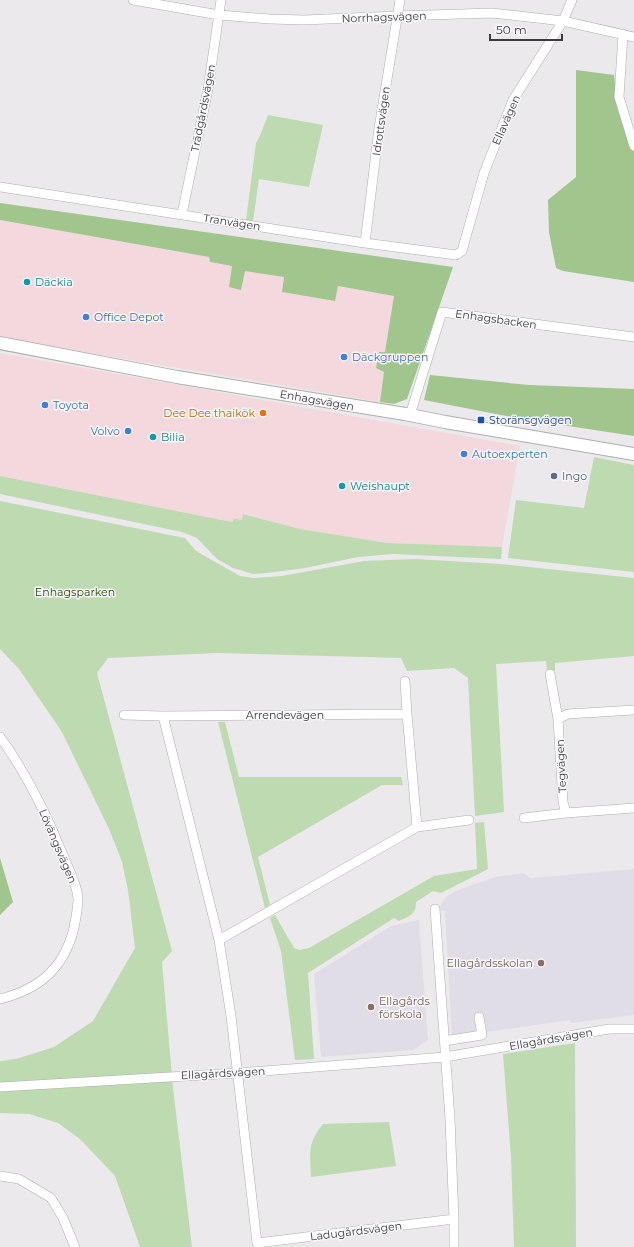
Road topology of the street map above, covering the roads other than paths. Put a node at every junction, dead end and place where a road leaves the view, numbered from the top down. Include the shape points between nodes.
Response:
1 (133, 0) edge
2 (221, 0) edge
3 (400, 0) edge
4 (572, 0) edge
5 (219, 15) junction
6 (398, 16) junction
7 (563, 21) junction
8 (623, 34) junction
9 (634, 37) edge
10 (634, 146) edge
11 (0, 187) edge
12 (182, 214) junction
13 (364, 243) junction
14 (462, 250) joint
15 (634, 337) edge
16 (0, 343) edge
17 (410, 415) junction
18 (634, 454) edge
19 (550, 674) dead end
20 (405, 680) dead end
21 (634, 710) edge
22 (407, 714) junction
23 (124, 715) dead end
24 (163, 716) junction
25 (558, 719) junction
26 (0, 737) edge
27 (634, 808) edge
28 (566, 813) junction
29 (524, 818) dead end
30 (469, 820) dead end
31 (417, 827) junction
32 (435, 909) dead end
33 (219, 940) junction
34 (0, 999) edge
35 (479, 1017) dead end
36 (634, 1029) edge
37 (444, 1041) junction
38 (446, 1057) junction
39 (237, 1072) junction
40 (0, 1087) edge
41 (0, 1176) edge
42 (454, 1219) junction
43 (257, 1245) edge
44 (75, 1247) edge
45 (454, 1247) edge

1 - 5 street, Norrhagsvägen
2 - 5 street, Trädgårdsvägen
3 - 6 street, Idrottsvägen
4 - 7 street, Ellavägen
5 - 6 street, Norrhagsvägen via 270,20
5 - 12 street, Trädgårdsvägen via 208,89
6 - 7 street, Norrhagsvägen via 492,13
6 - 13 street, Idrottsvägen via 379,128
7 - 8 street, Norrhagsvägen
7 - 14 street, Ellavägen via 513,100 484,173
8 - 9 street, Norrhagsvägen
8 - 10 street via 619,97
11 - 12 street, Tranvägen
12 - 13 street, Tranvägen
13 - 14 street, Tranvägen via 456,256
15 - 17 street, Enhagsbacken via 442,312
16 - 17 street, Enhagsvägen via 177,377
17 - 18 street, Enhagsvägen
19 - 25 street, Tegvägen
20 - 22 street
21 - 25 street via 568,714
22 - 24 street, Arrendevägen
22 - 31 street
23 - 24 street, Arrendevägen
24 - 33 street
25 - 28 street, Tegvägen via 563,802
26 - 34 street, Lövängsvägen via 44,810 78,897 72,934 66,952 56,968 39,983
27 - 28 street
28 - 29 street
30 - 31 street
31 - 33 street
32 - 37 street
33 - 39 street
35 - 37 street via 482,1035
36 - 38 street, Ellagårdsvägen via 609,1029
37 - 38 street
38 - 39 street, Ellagårdsvägen
38 - 42 street
39 - 40 street, Ellagårdsvägen
39 - 43 street, Ladugårdsvägen
41 - 44 street via 19,1179 51,1198
42 - 43 street, Ladugårdsvägen
42 - 45 street

